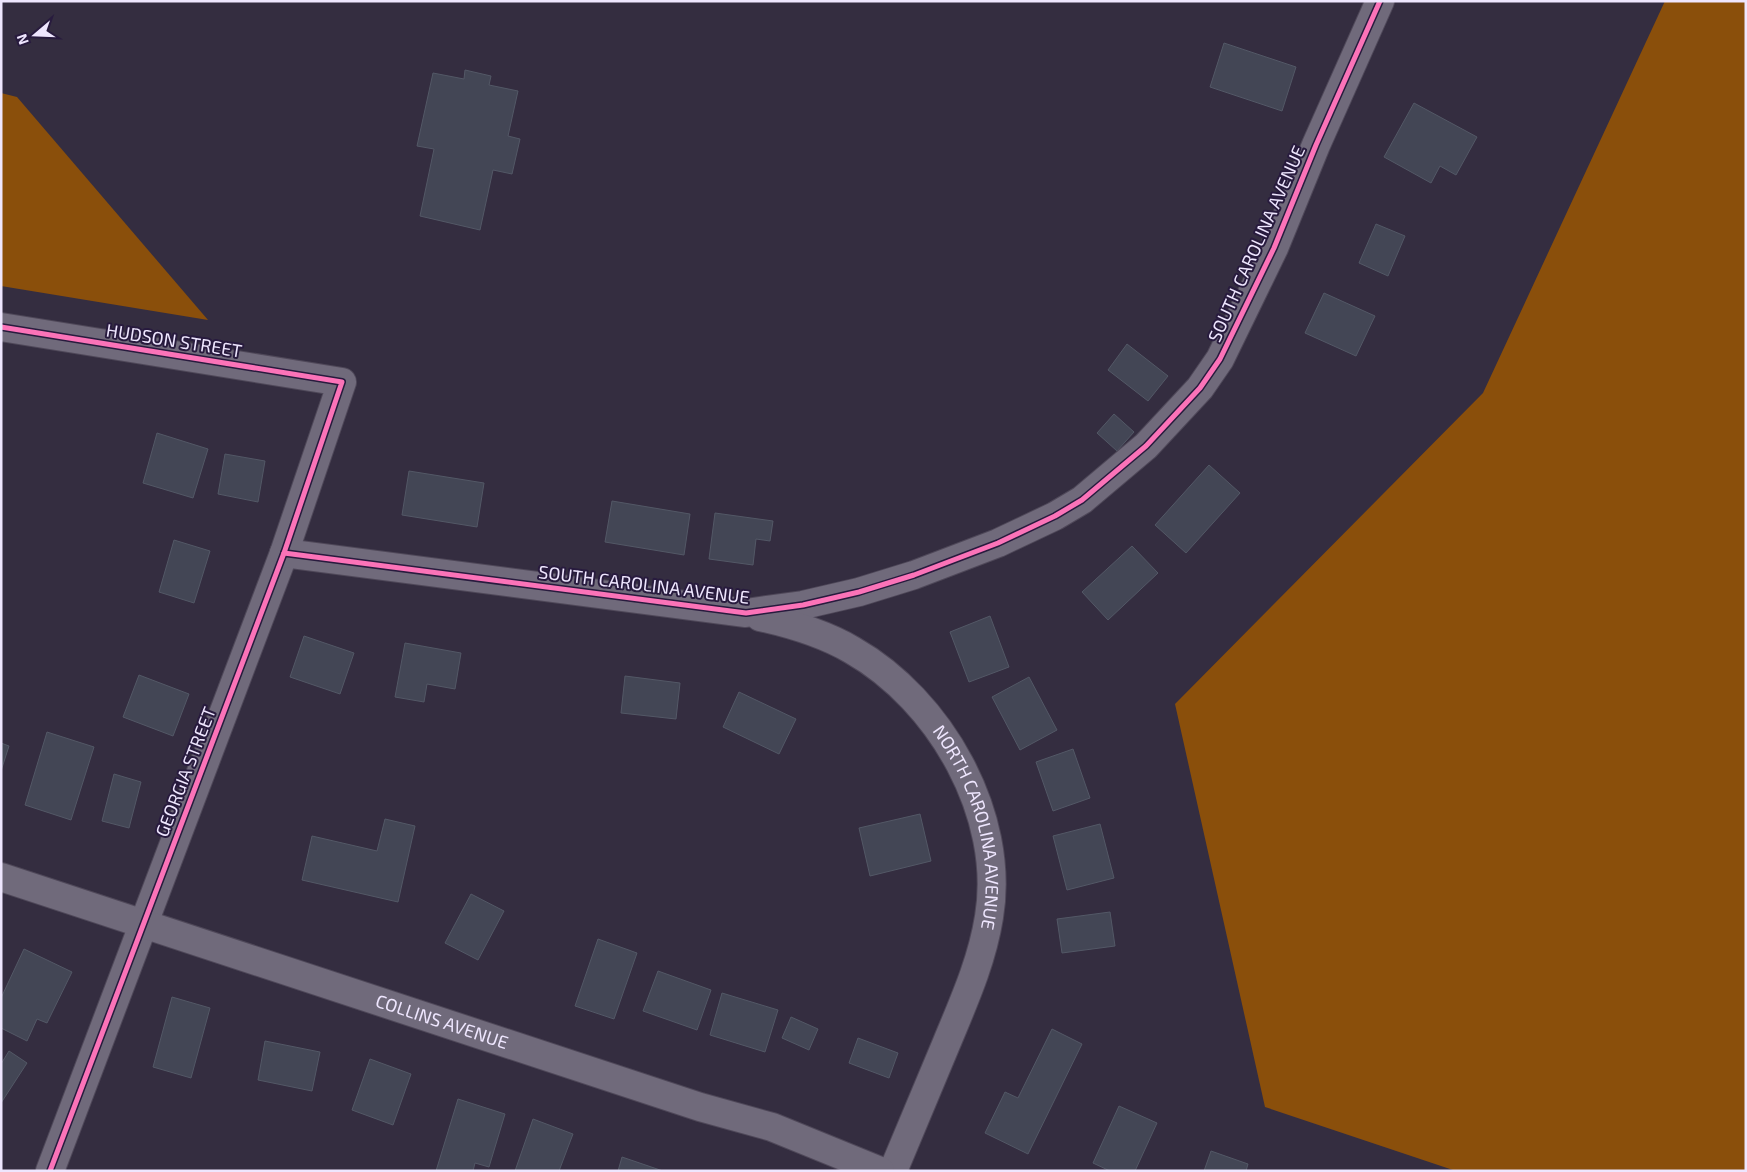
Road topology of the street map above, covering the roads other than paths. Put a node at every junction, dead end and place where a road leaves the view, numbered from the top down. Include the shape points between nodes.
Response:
1 (1380, 1) edge
2 (1, 326) edge
3 (342, 382) joint
4 (284, 553) junction
5 (746, 613) junction
6 (1, 877) edge
7 (144, 923) junction
8 (50, 1171) edge
9 (880, 1171) edge
10 (893, 1171) edge

1 - 5 street, SOUTH CAROLINA AVENUE via 1274,248 1220,359 1200,388 1146,446 1082,500 998,543 859,592 803,605
2 - 3 street, HUDSON STREET
3 - 4 street, GEORGIA STREET
4 - 5 street, SOUTH CAROLINA AVENUE
4 - 7 street, GEORGIA STREET
5 - 10 street, NORTH CAROLINA AVENUE via 801,626 852,650 898,683 936,725 966,773 984,826 992,881 990,916 980,964
6 - 7 street, COLLINS AVENUE
7 - 8 street, GEORGIA STREET
7 - 9 street, COLLINS AVENUE via 772,1127

